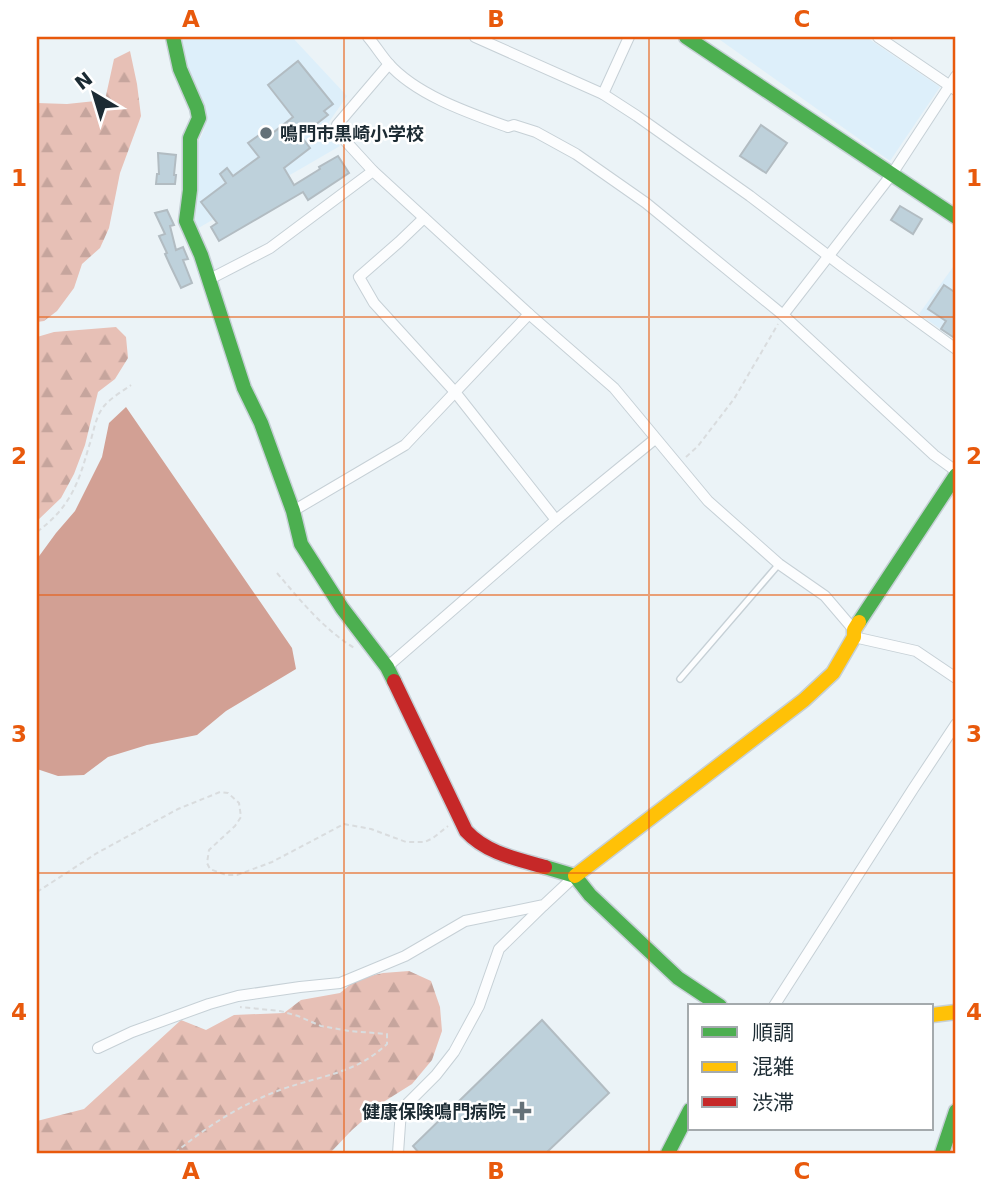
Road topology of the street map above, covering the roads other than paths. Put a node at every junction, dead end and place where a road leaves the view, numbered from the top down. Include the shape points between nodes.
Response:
1 (173, 37) edge
2 (368, 37) edge
3 (475, 37) edge
4 (629, 37) edge
5 (686, 37) edge
6 (878, 37) edge
7 (388, 64) junction
8 (956, 76) edge
9 (953, 88) edge
10 (603, 94) junction
11 (373, 171) junction
12 (892, 174) junction
13 (956, 217) edge
14 (424, 218) junction
15 (829, 256) junction
16 (208, 281) junction
17 (530, 314) junction
18 (783, 315) junction
19 (956, 349) edge
20 (455, 392) junction
21 (655, 439) junction
22 (956, 473) edge
23 (293, 511) junction
24 (556, 520) junction
25 (779, 564) junction
26 (854, 634) junction
27 (387, 667) junction
28 (956, 678) edge
29 (681, 679) dead end
30 (956, 724) edge
31 (575, 876) junction
32 (544, 905) junction
33 (717, 1004) edge
34 (775, 1004) edge
35 (956, 1012) edge
36 (934, 1015) edge
37 (98, 1048) dead end
38 (956, 1111) edge
39 (688, 1114) edge
40 (398, 1153) edge
41 (667, 1153) edge
42 (942, 1153) edge

1 - 16 main road via 199,118 190,138 187,220
2 - 7 street
3 - 10 street
4 - 10 street
5 - 12 main road
6 - 9 street
7 - 11 street via 337,125 340,135
7 - 18 street via 442,102 508,127 536,132 576,154 646,203
8 - 9 street
9 - 12 street
10 - 15 street
11 - 14 street
11 - 16 street via 270,248
12 - 13 main road
12 - 15 street
14 - 17 street
14 - 20 street via 359,277 374,303
15 - 18 street
15 - 19 street
16 - 23 main road
17 - 20 street
17 - 21 street via 614,388
18 - 22 street
20 - 23 street via 405,445
20 - 24 street
21 - 24 street
21 - 25 street via 708,501
22 - 26 main road
23 - 27 main road via 301,544
24 - 27 street
25 - 26 street via 825,596
25 - 29 lane
26 - 28 street via 916,651
26 - 31 main road via 833,673 804,701
27 - 31 main road via 475,842 502,855
30 - 34 street
31 - 32 street
31 - 33 main road via 678,978
32 - 37 street via 465,921 405,956 340,983 208,1004
32 - 40 street via 499,949 479,1006 454,1052 401,1110
35 - 36 main road
38 - 42 main road
39 - 41 main road

